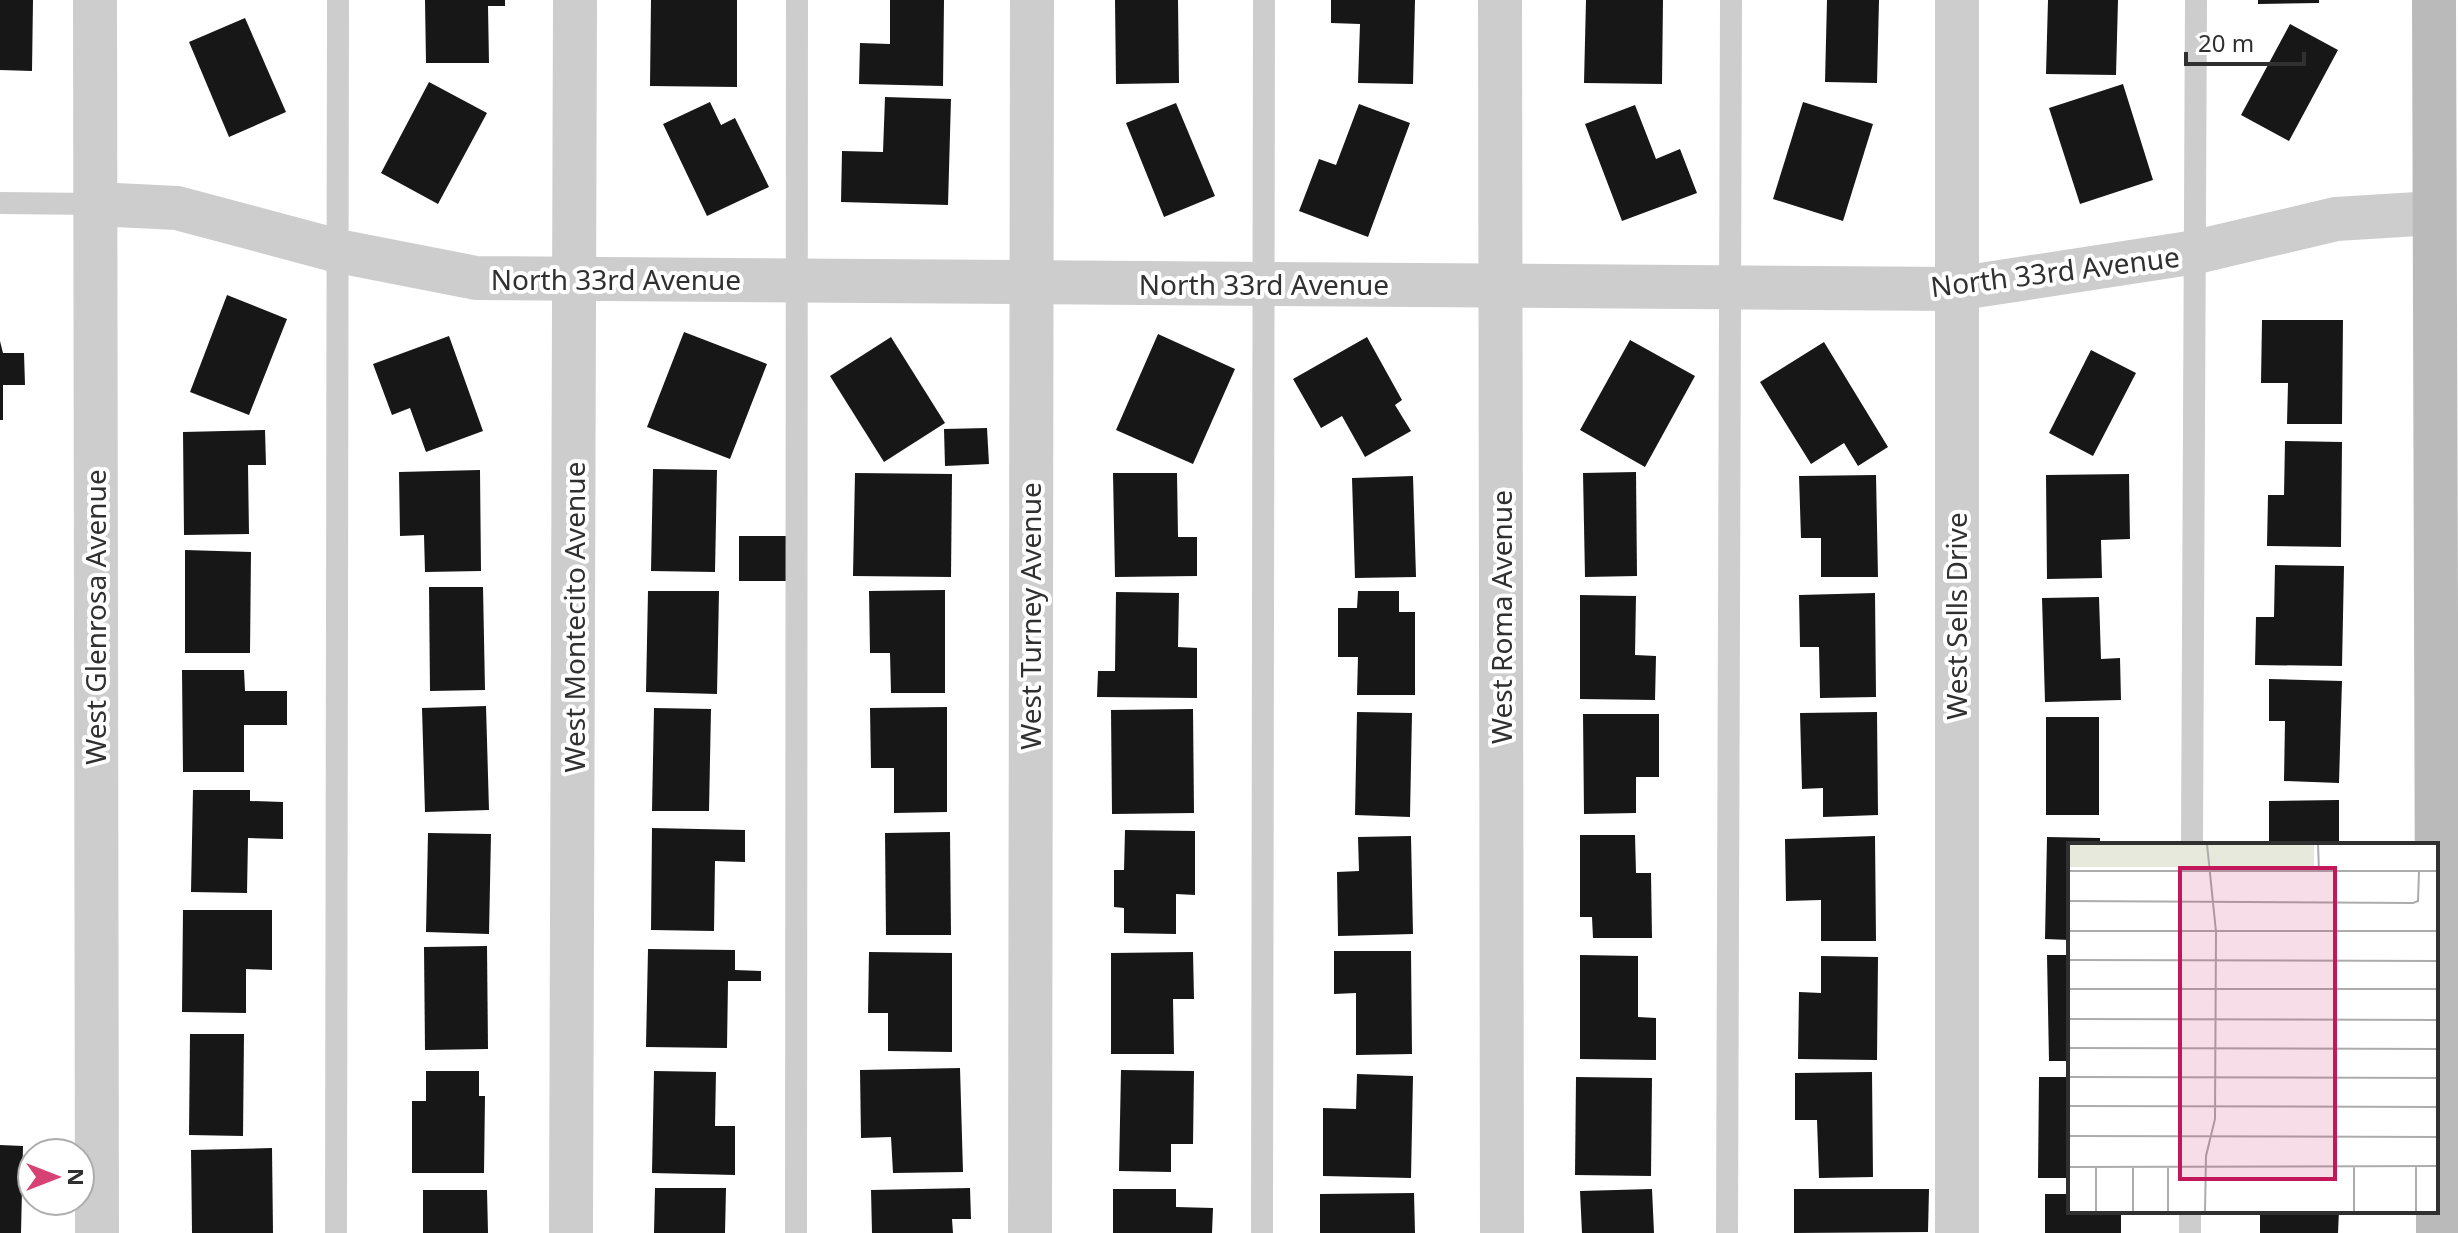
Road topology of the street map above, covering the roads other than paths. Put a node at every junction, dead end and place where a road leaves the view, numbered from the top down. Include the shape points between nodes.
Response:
1 (95, 0) edge
2 (338, 0) edge
3 (575, 0) edge
4 (797, 0) edge
5 (1032, 0) edge
6 (1264, 0) edge
7 (1500, 0) edge
8 (1731, 0) edge
9 (1957, 0) edge
10 (2196, 0) edge
11 (2434, 0) edge
12 (0, 203) edge
13 (95, 204) junction
14 (2446, 213) edge
15 (338, 251) junction
16 (2196, 252) junction
17 (575, 279) junction
18 (795, 281) junction
19 (1030, 282) junction
20 (1263, 284) junction
21 (1501, 285) junction
22 (1730, 287) junction
23 (1955, 289) junction
24 (2192, 843) edge
25 (2448, 1100) edge
26 (97, 1233) edge
27 (336, 1233) edge
28 (571, 1233) edge
29 (796, 1233) edge
30 (1030, 1233) edge
31 (1262, 1233) edge
32 (1502, 1233) edge
33 (1727, 1233) edge
34 (1957, 1233) edge
35 (2438, 1233) edge

1 - 13 street, West Glenrosa Avenue
2 - 15 lane
3 - 17 street, West Montecito Avenue
4 - 18 lane
5 - 19 street, West Turney Avenue
6 - 20 lane
7 - 21 street, West Roma Avenue
8 - 22 lane
9 - 23 street, West Sells Drive
10 - 16 lane
11 - 14 street
12 - 13 lane
13 - 15 street, North 33rd Avenue via 177,208
13 - 26 street, West Glenrosa Avenue
14 - 16 street, North 33rd Avenue via 2336,219
14 - 25 street
15 - 17 street, North 33rd Avenue via 476,278
15 - 27 lane
16 - 23 street, North 33rd Avenue
16 - 24 lane
17 - 18 street, North 33rd Avenue
17 - 28 street, West Montecito Avenue
18 - 19 street, North 33rd Avenue
18 - 29 lane
19 - 20 street, North 33rd Avenue
19 - 30 street, West Turney Avenue
20 - 21 street, North 33rd Avenue
20 - 31 lane
21 - 22 street, North 33rd Avenue
21 - 32 street, West Roma Avenue
22 - 23 street, North 33rd Avenue
22 - 33 lane
23 - 34 street, West Sells Drive
25 - 35 street

